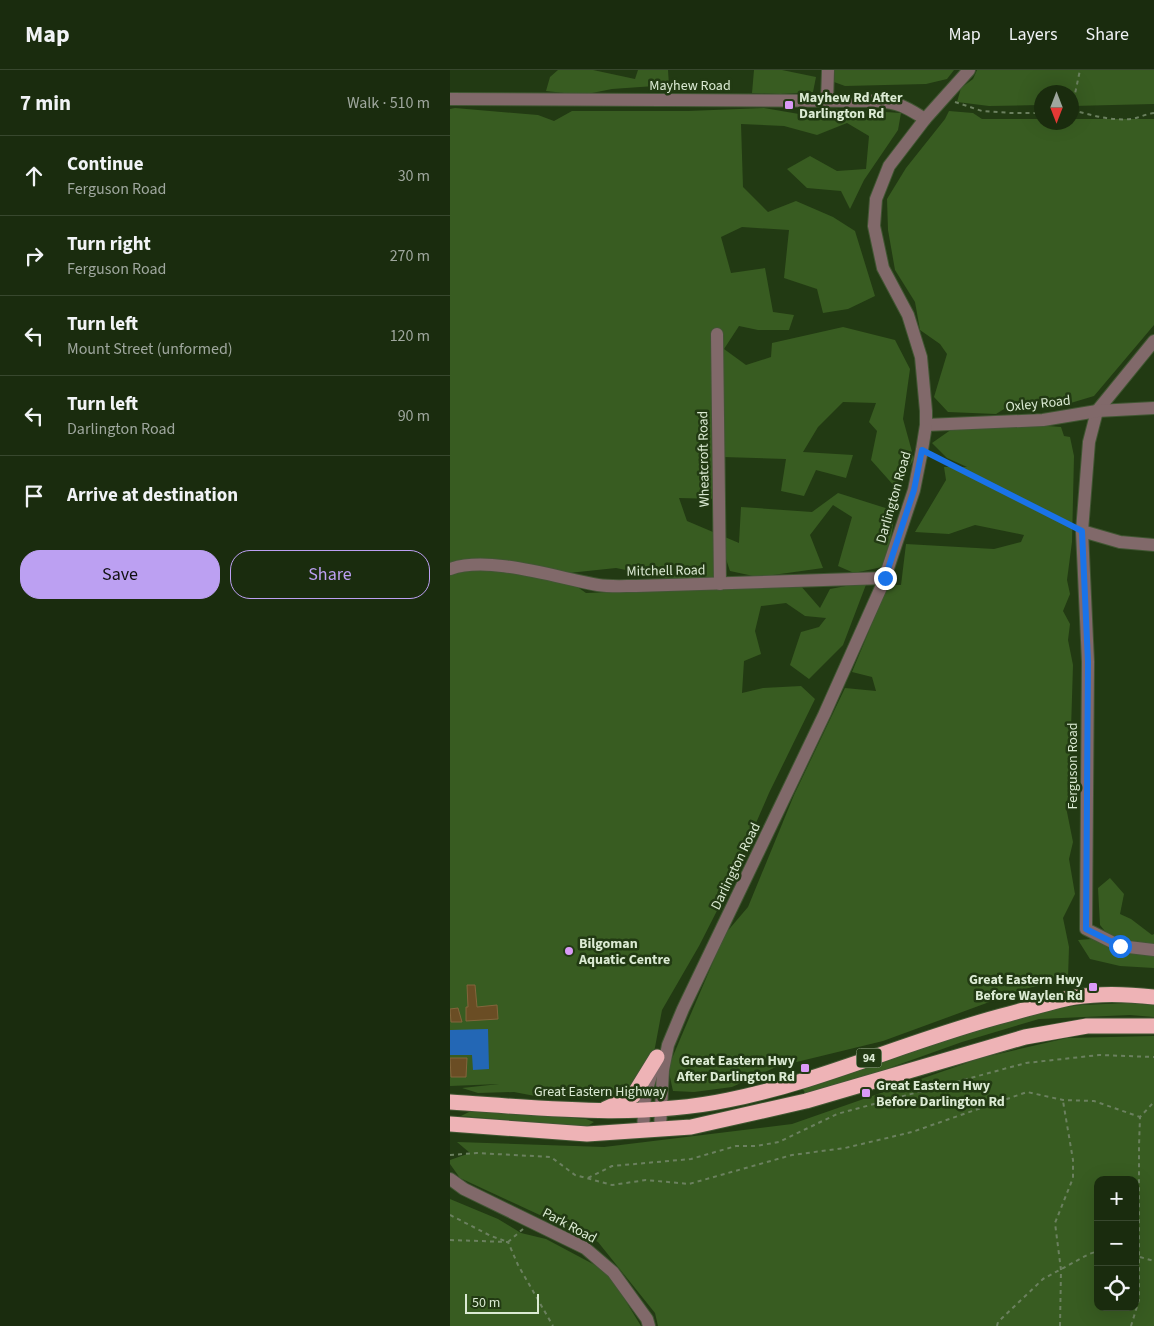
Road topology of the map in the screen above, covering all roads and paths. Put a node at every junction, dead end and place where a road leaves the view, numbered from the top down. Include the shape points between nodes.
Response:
1 (828, 70) edge
2 (969, 70) edge
3 (1080, 70) edge
4 (1077, 85) edge
5 (945, 98) junction
6 (450, 99) edge
7 (827, 101) junction
8 (1079, 111) edge
9 (1034, 113) edge
10 (1154, 113) edge
11 (925, 119) junction
12 (717, 334) dead end
13 (1154, 341) edge
14 (1154, 408) edge
15 (1097, 411) junction
16 (926, 425) junction
17 (922, 450) junction
18 (1082, 531) junction
19 (1154, 545) edge
20 (450, 569) edge
21 (885, 578) junction
22 (720, 584) junction
23 (1154, 950) edge
24 (1154, 997) edge
25 (1154, 1026) edge
26 (668, 1045) junction
27 (1154, 1057) edge
28 (657, 1058) junction
29 (1062, 1100) junction
30 (450, 1102) edge
31 (1154, 1102) edge
32 (660, 1109) junction
33 (604, 1110) junction
34 (644, 1110) junction
35 (1140, 1117) junction
36 (450, 1124) edge
37 (660, 1129) junction
38 (643, 1130) junction
39 (450, 1155) edge
40 (451, 1177) edge
41 (588, 1178) junction
42 (450, 1215) edge
43 (529, 1220) junction
44 (1137, 1221) edge
45 (450, 1240) edge
46 (508, 1242) junction
47 (1094, 1252) edge
48 (1139, 1257) edge
49 (1154, 1261) edge
50 (1139, 1266) edge
51 (1061, 1270) junction
52 (553, 1326) edge
53 (649, 1326) edge
54 (997, 1326) edge
55 (1060, 1326) edge
56 (1131, 1326) edge

1 - 7 street
2 - 5 street, Darlington Road
3 - 4 path
5 - 9 path via 982,111
5 - 11 street, Darlington Road
6 - 7 street, Mayhew Road
7 - 11 street, Mayhew Road via 896,103
8 - 10 path via 1108,119 1133,119
11 - 16 street, Darlington Road via 882,179 876,199 874,226 882,268 908,315 921,357
12 - 22 street, Wheatcroft Road
13 - 15 street
14 - 15 street, Oxley Road
15 - 16 street, Oxley Road via 1042,420
15 - 18 street via 1089,442
16 - 17 street, Darlington Road
17 - 18 path
17 - 21 street, Darlington Road via 914,490
18 - 19 street via 1120,542
18 - 23 street, Ferguson Road via 1088,662 1086,929 1120,946
20 - 22 street, Mitchell Road via 489,565 547,573 600,586
21 - 22 street, Mitchell Road
21 - 26 street, Darlington Road via 824,716
24 - 32 highway, Great Eastern Highway / 94 via 1097,995 1048,1002 970,1024 795,1083 728,1101
25 - 37 highway, 94 via 1087,1026 1053,1031 806,1102 691,1127
26 - 28 street, Darlington Road
26 - 32 street, Darlington Road
27 - 41 path via 1099,1054 1026,1062 836,1114 779,1142 736,1146 691,1159 612,1166
28 - 33 highway via 633,1096
28 - 34 street, Darlington Road
29 - 35 path via 1094,1101
29 - 41 path via 1026,1092 912,1132 845,1148 792,1155 689,1184 646,1180 612,1185
29 - 51 path via 1073,1178 1055,1224
30 - 33 highway, Great Eastern Highway / 94
31 - 35 path
32 - 34 highway, Great Eastern Highway / 94
32 - 37 street, Darlington Road
33 - 34 highway, Great Eastern Highway / 94
34 - 38 street, Darlington Road
35 - 44 path
36 - 38 highway, 94 via 586,1134
37 - 38 highway, 94
39 - 41 path via 477,1153 551,1157 575,1175
40 - 43 street, Park Road via 464,1189
42 - 46 path
43 - 46 path
43 - 53 street, Park Road via 585,1248 613,1272
45 - 46 path
46 - 52 path
47 - 51 path
48 - 49 path
50 - 56 path via 1139,1300
51 - 54 path via 1043,1278
51 - 55 path

